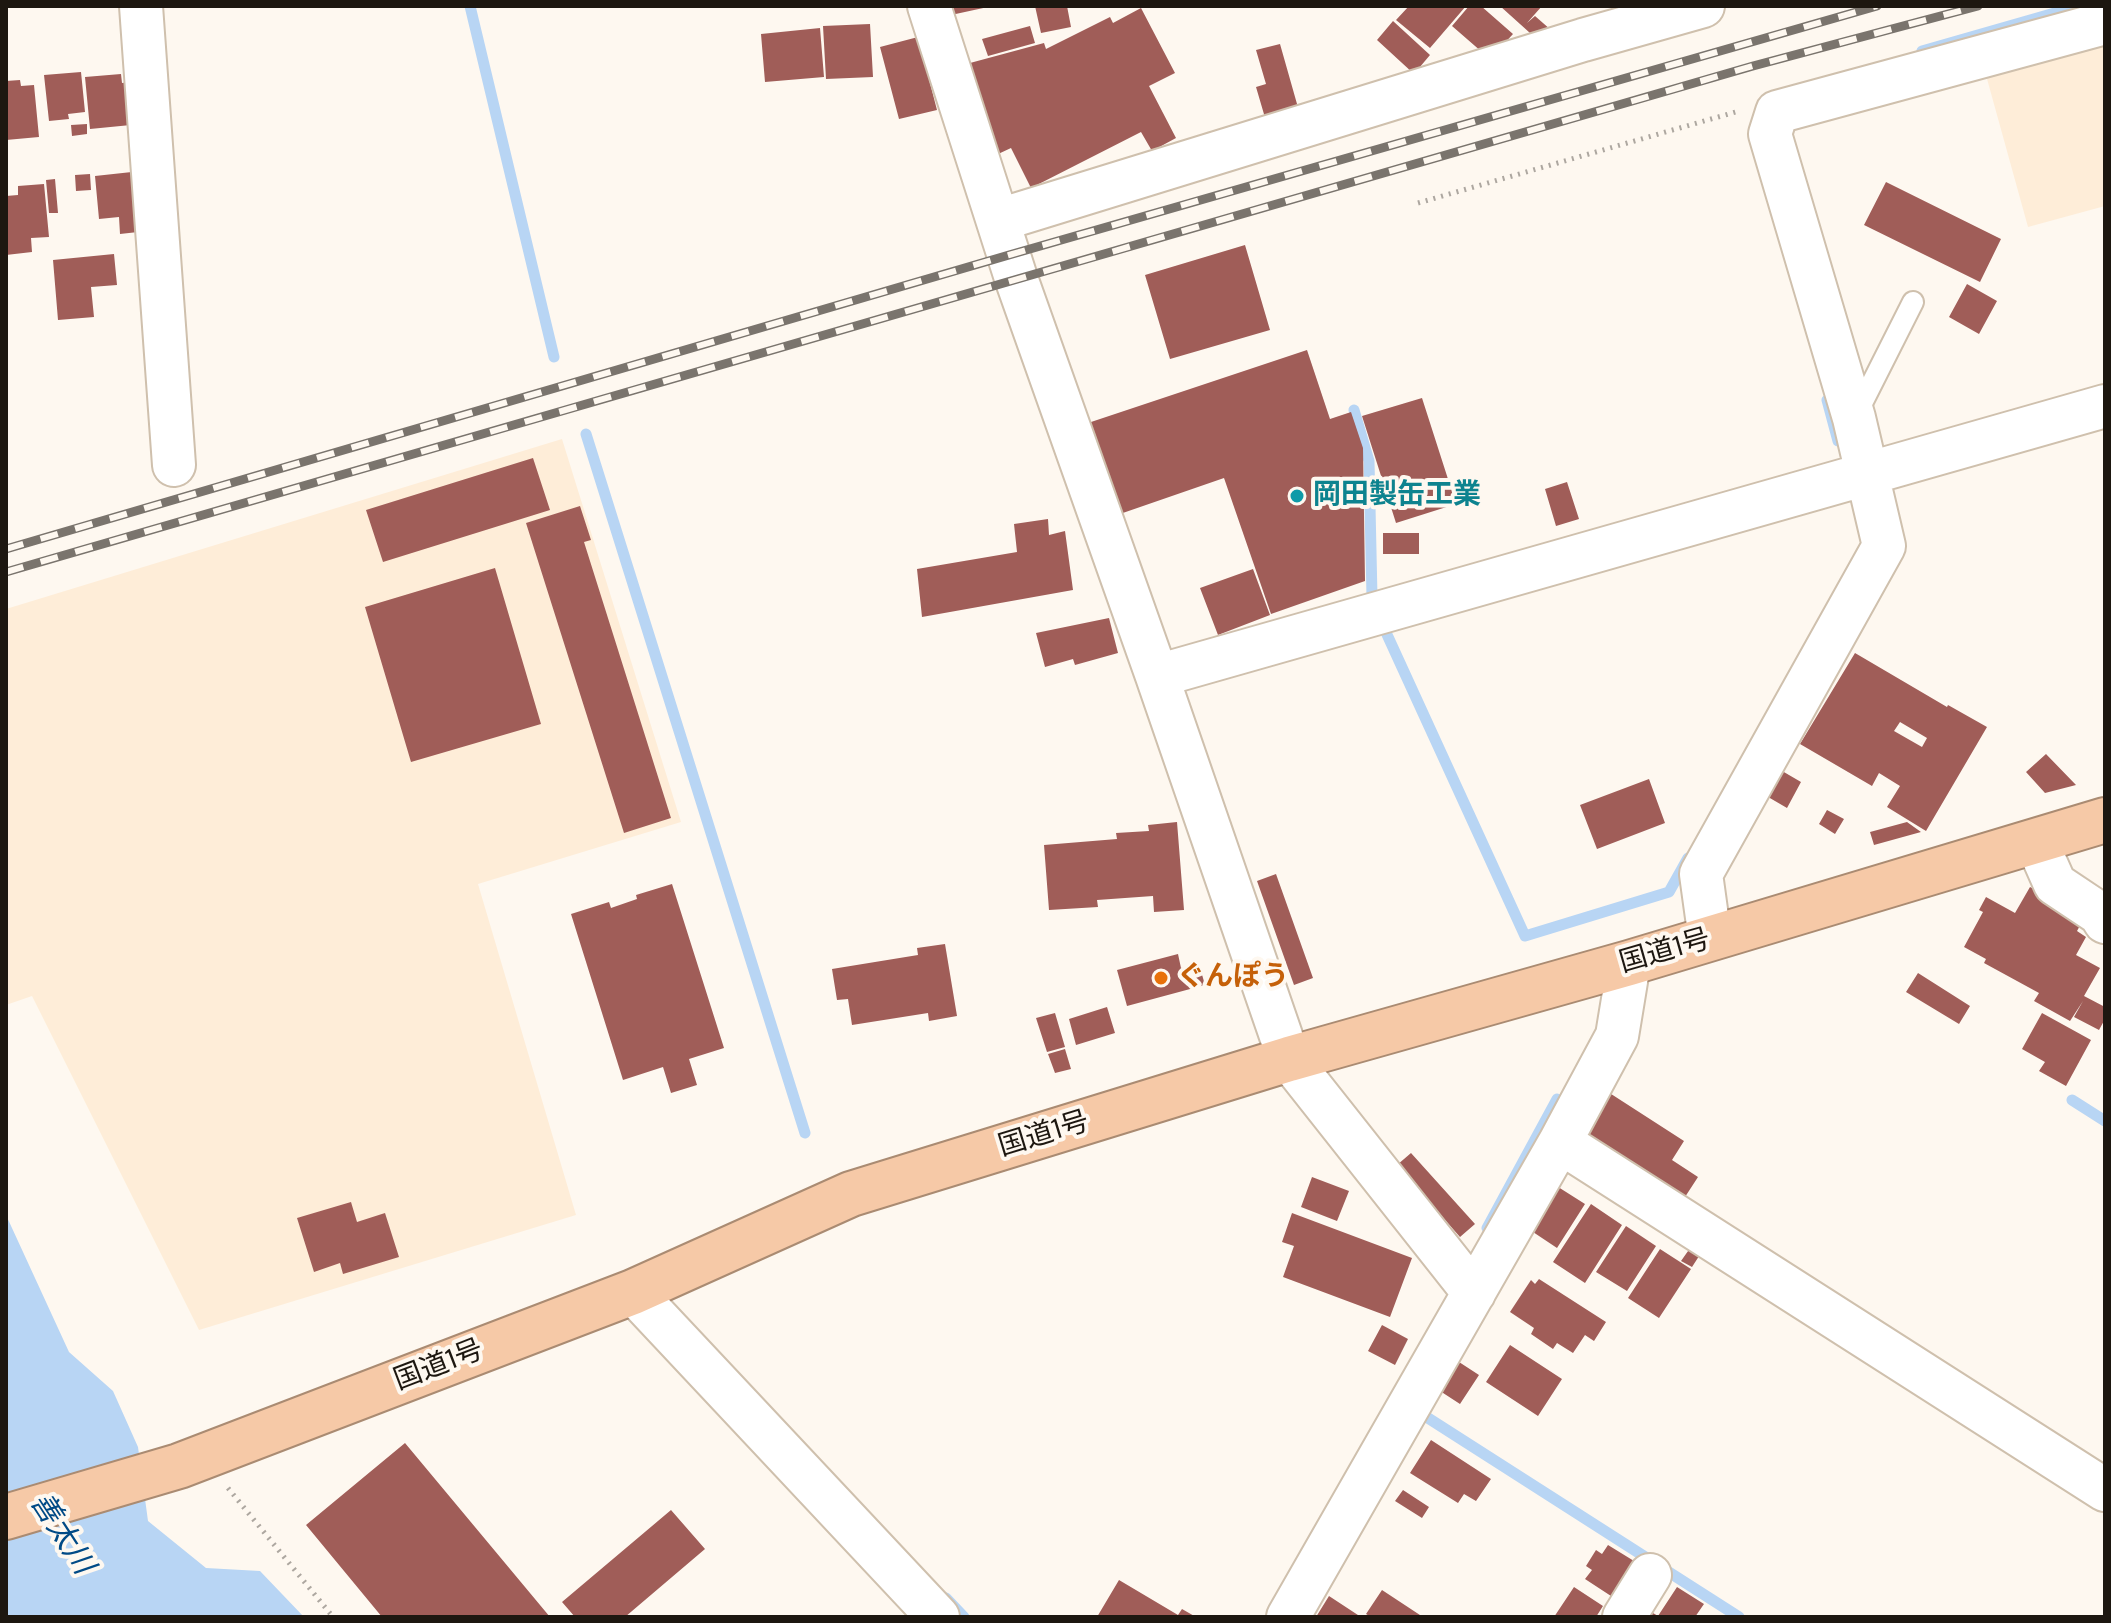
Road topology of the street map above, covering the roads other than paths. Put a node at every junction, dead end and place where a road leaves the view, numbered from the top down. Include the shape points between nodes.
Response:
1 (141, 6) edge
2 (929, 6) edge
3 (1703, 6) edge
4 (2105, 23) edge
5 (999, 220) junction
6 (1913, 302) dead end
7 (2105, 406) edge
8 (1854, 418) junction
9 (174, 465) dead end
10 (1866, 472) junction
11 (1157, 676) junction
12 (2105, 820) edge
13 (2036, 841) junction
14 (2105, 922) edge
15 (1710, 939) junction
16 (1629, 963) junction
17 (1289, 1059) junction
18 (1560, 1142) junction
19 (633, 1292) junction
20 (1474, 1293) junction
21 (2105, 1490) edge
22 (6, 1517) edge
23 (1650, 1575) dead end
24 (938, 1617) edge
25 (1288, 1617) edge
26 (1624, 1617) edge

1 - 9 street
2 - 5 street
3 - 5 street
4 - 8 street via 1777,112 1770,134
5 - 11 street
6 - 8 lane
7 - 10 street
8 - 10 street
10 - 11 street
10 - 15 street via 1884,546 1701,874
11 - 17 street
12 - 13 highway, 国道1号
13 - 14 street via 2055,884
13 - 15 highway, 国道1号
15 - 16 highway, 国道1号
16 - 17 highway, 国道1号
16 - 18 street via 1617,1036
17 - 19 highway, 国道1号 via 851,1194
17 - 20 street
18 - 20 street
18 - 21 street
19 - 22 highway, 国道1号 via 190,1461
19 - 24 street
20 - 25 street
23 - 26 street

